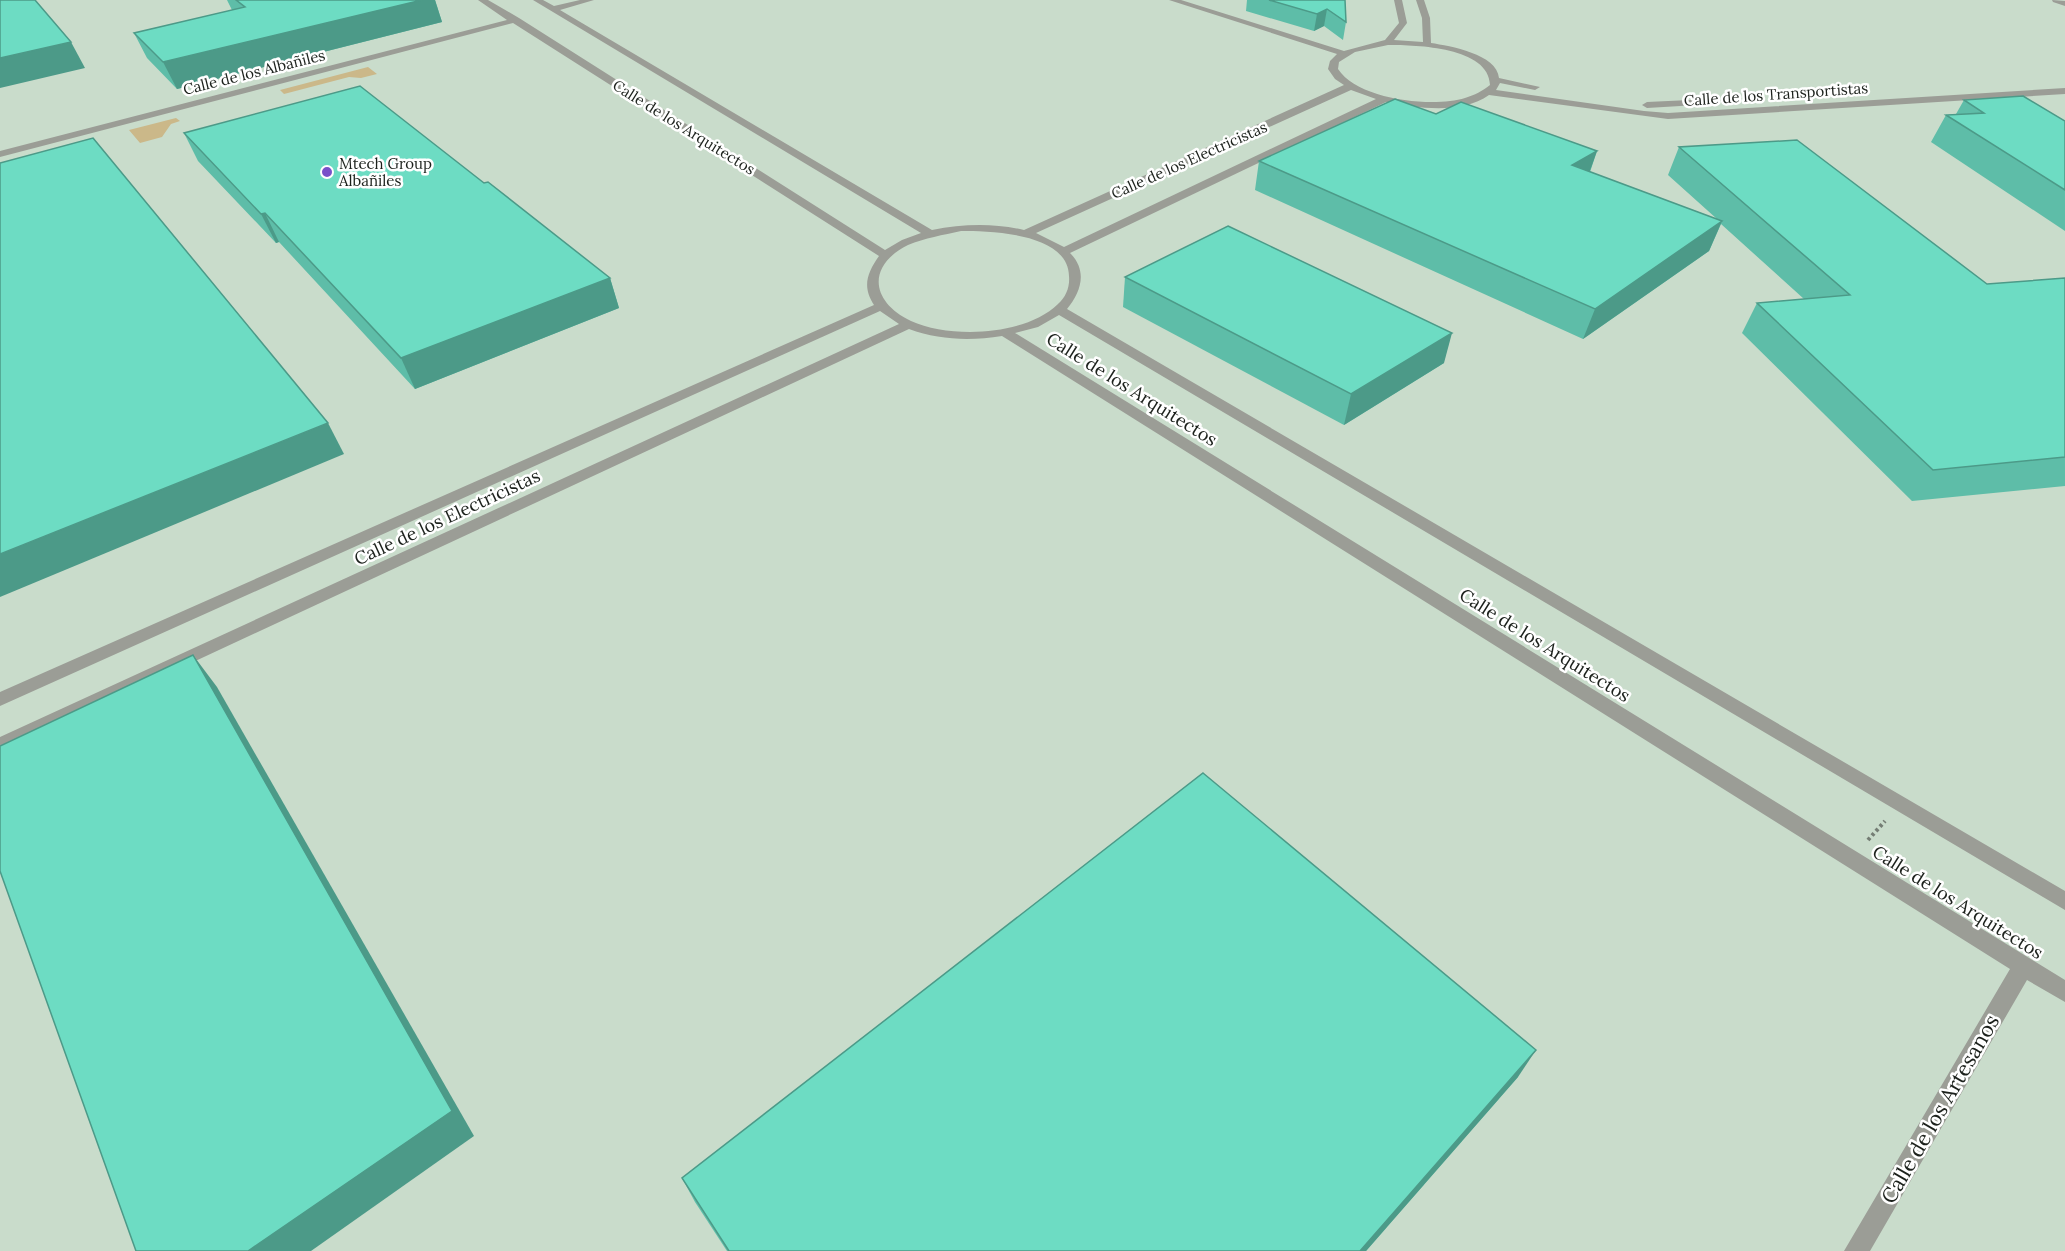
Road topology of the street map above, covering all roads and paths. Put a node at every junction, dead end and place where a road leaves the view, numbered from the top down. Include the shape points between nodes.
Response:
1 (482, 0) edge
2 (537, 0) edge
3 (590, 0) edge
4 (1173, 0) edge
5 (1398, 0) edge
6 (1420, 0) edge
7 (2056, 0) edge
8 (2065, 4) edge
9 (553, 9) junction
10 (516, 20) junction
11 (1388, 42) junction
12 (1427, 43) junction
13 (1343, 53) junction
14 (1497, 80) junction
15 (2065, 81) edge
16 (1351, 87) junction
17 (2065, 91) edge
18 (1490, 92) junction
19 (1863, 93) dead end
20 (1384, 99) junction
21 (1722, 101) dead end
22 (0, 153) edge
23 (929, 233) junction
24 (1026, 234) junction
25 (1063, 252) junction
26 (885, 255) junction
27 (881, 306) junction
28 (1059, 310) junction
29 (910, 324) junction
30 (1004, 332) junction
31 (0, 699) edge
32 (0, 745) edge
33 (1900, 804) junction
34 (1852, 859) junction
35 (2065, 901) edge
36 (2023, 966) junction
37 (2065, 992) edge
38 (1856, 1251) edge

1 - 10 street, Calle de los Arquitectos
2 - 9 street, Calle de los Arquitectos
3 - 9 street
4 - 13 street
5 - 11 street via 1404,22
6 - 12 street via 1426,18
7 - 8 street
9 - 23 street, Calle de los Arquitectos
10 - 22 street, Calle de los Albañiles
10 - 26 street, Calle de los Arquitectos
11 - 12 street
11 - 13 street via 1354,47
12 - 14 street via 1469,54 1494,71
13 - 16 street via 1335,60 1334,69
14 - 18 street
14 - 21 street, Calle de los Transportistas via 1652,105
15 - 19 street, Calle de los Transportistas
16 - 20 street
16 - 24 street, Calle de los Electricistas
17 - 18 street, Calle de los Transportistas via 1668,116
18 - 20 street via 1458,103
20 - 25 street, Calle de los Electricistas
23 - 24 street via 995,228
23 - 26 street
24 - 25 street
25 - 28 street via 1074,265 1078,280 1072,296
26 - 27 street via 873,271 871,289
27 - 29 street
27 - 31 street, Calle de los Electricistas
28 - 30 street via 1035,323
28 - 33 street, Calle de los Arquitectos
29 - 30 street via 971,335
29 - 32 street, Calle de los Electricistas
30 - 34 street, Calle de los Arquitectos
33 - 34 path
33 - 35 street, Calle de los Arquitectos
34 - 36 street, Calle de los Arquitectos
36 - 37 street, Calle de los Arquitectos
36 - 38 street, Calle de los Artesanos

